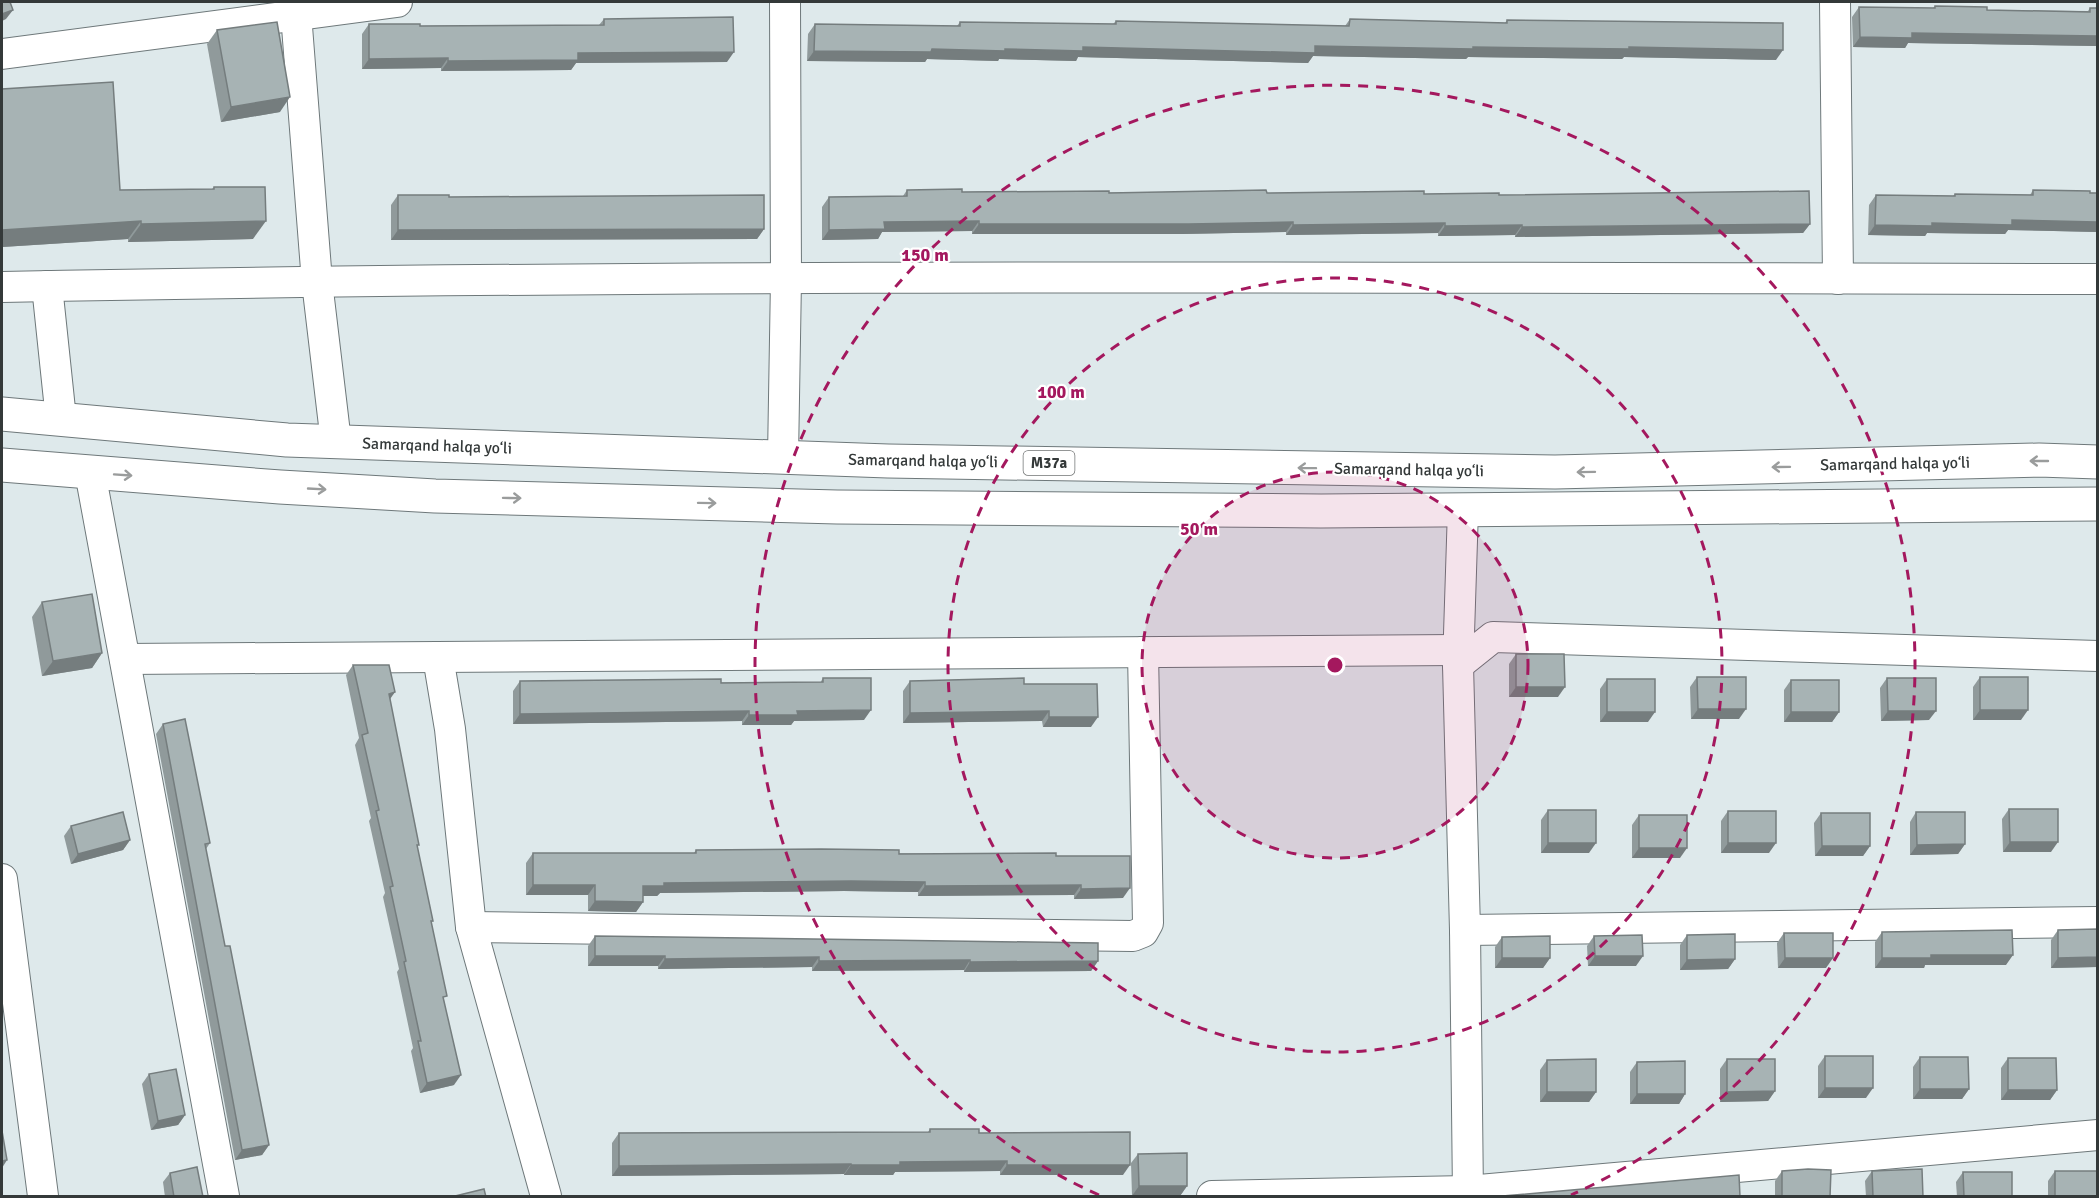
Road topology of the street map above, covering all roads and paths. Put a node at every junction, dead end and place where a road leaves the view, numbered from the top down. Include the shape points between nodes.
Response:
1 (397, 2) edge
2 (784, 2) edge
3 (1835, 2) edge
4 (294, 8) edge
5 (2, 54) edge
6 (786, 279) junction
7 (1838, 279) junction
8 (2097, 279) edge
9 (317, 282) junction
10 (47, 286) junction
11 (2, 287) edge
12 (2, 414) edge
13 (61, 419) junction
14 (287, 440) junction
15 (336, 442) junction
16 (783, 457) junction
17 (2097, 462) edge
18 (2, 465) edge
19 (90, 472) junction
20 (280, 487) junction
21 (2097, 504) edge
22 (1463, 509) junction
23 (1143, 652) junction
24 (2097, 656) edge
25 (438, 657) junction
26 (1458, 657) junction
27 (125, 659) junction
28 (2, 879) edge
29 (2097, 922) edge
30 (471, 927) junction
31 (1465, 930) junction
32 (2097, 1135) edge
33 (1468, 1194) edge
34 (43, 1197) edge
35 (224, 1197) edge
36 (546, 1197) edge
37 (1212, 1197) edge

1 - 4 street
2 - 6 street
3 - 7 street
4 - 5 street
4 - 9 street
6 - 7 street
6 - 9 street
6 - 16 street
7 - 8 street
9 - 10 street
9 - 15 street
10 - 11 street
10 - 13 street
12 - 13 highway, Samarqand halqa yoʻli / M37a
13 - 14 highway, Samarqand halqa yoʻli / M37a
14 - 15 highway, Samarqand halqa yoʻli / M37a
14 - 20 highway
15 - 16 highway, Samarqand halqa yoʻli / M37a
17 -> 16 highway, Samarqand halqa yoʻli / M37a via 2038,460 1555,472
18 - 19 highway
19 -> 20 highway
19 - 27 street
20 -> 22 highway via 435,496 837,507
21 - 22 highway
22 - 26 street
23 - 25 street
23 - 26 street
23 - 30 street via 1148,923 1143,932 1133,936
24 - 26 street via 1493,637
25 - 27 street
25 - 30 street via 450,729
26 - 31 street
27 - 35 street
28 - 34 street
29 - 31 street
30 - 36 street
31 - 33 street
32 - 33 street
33 - 37 street

